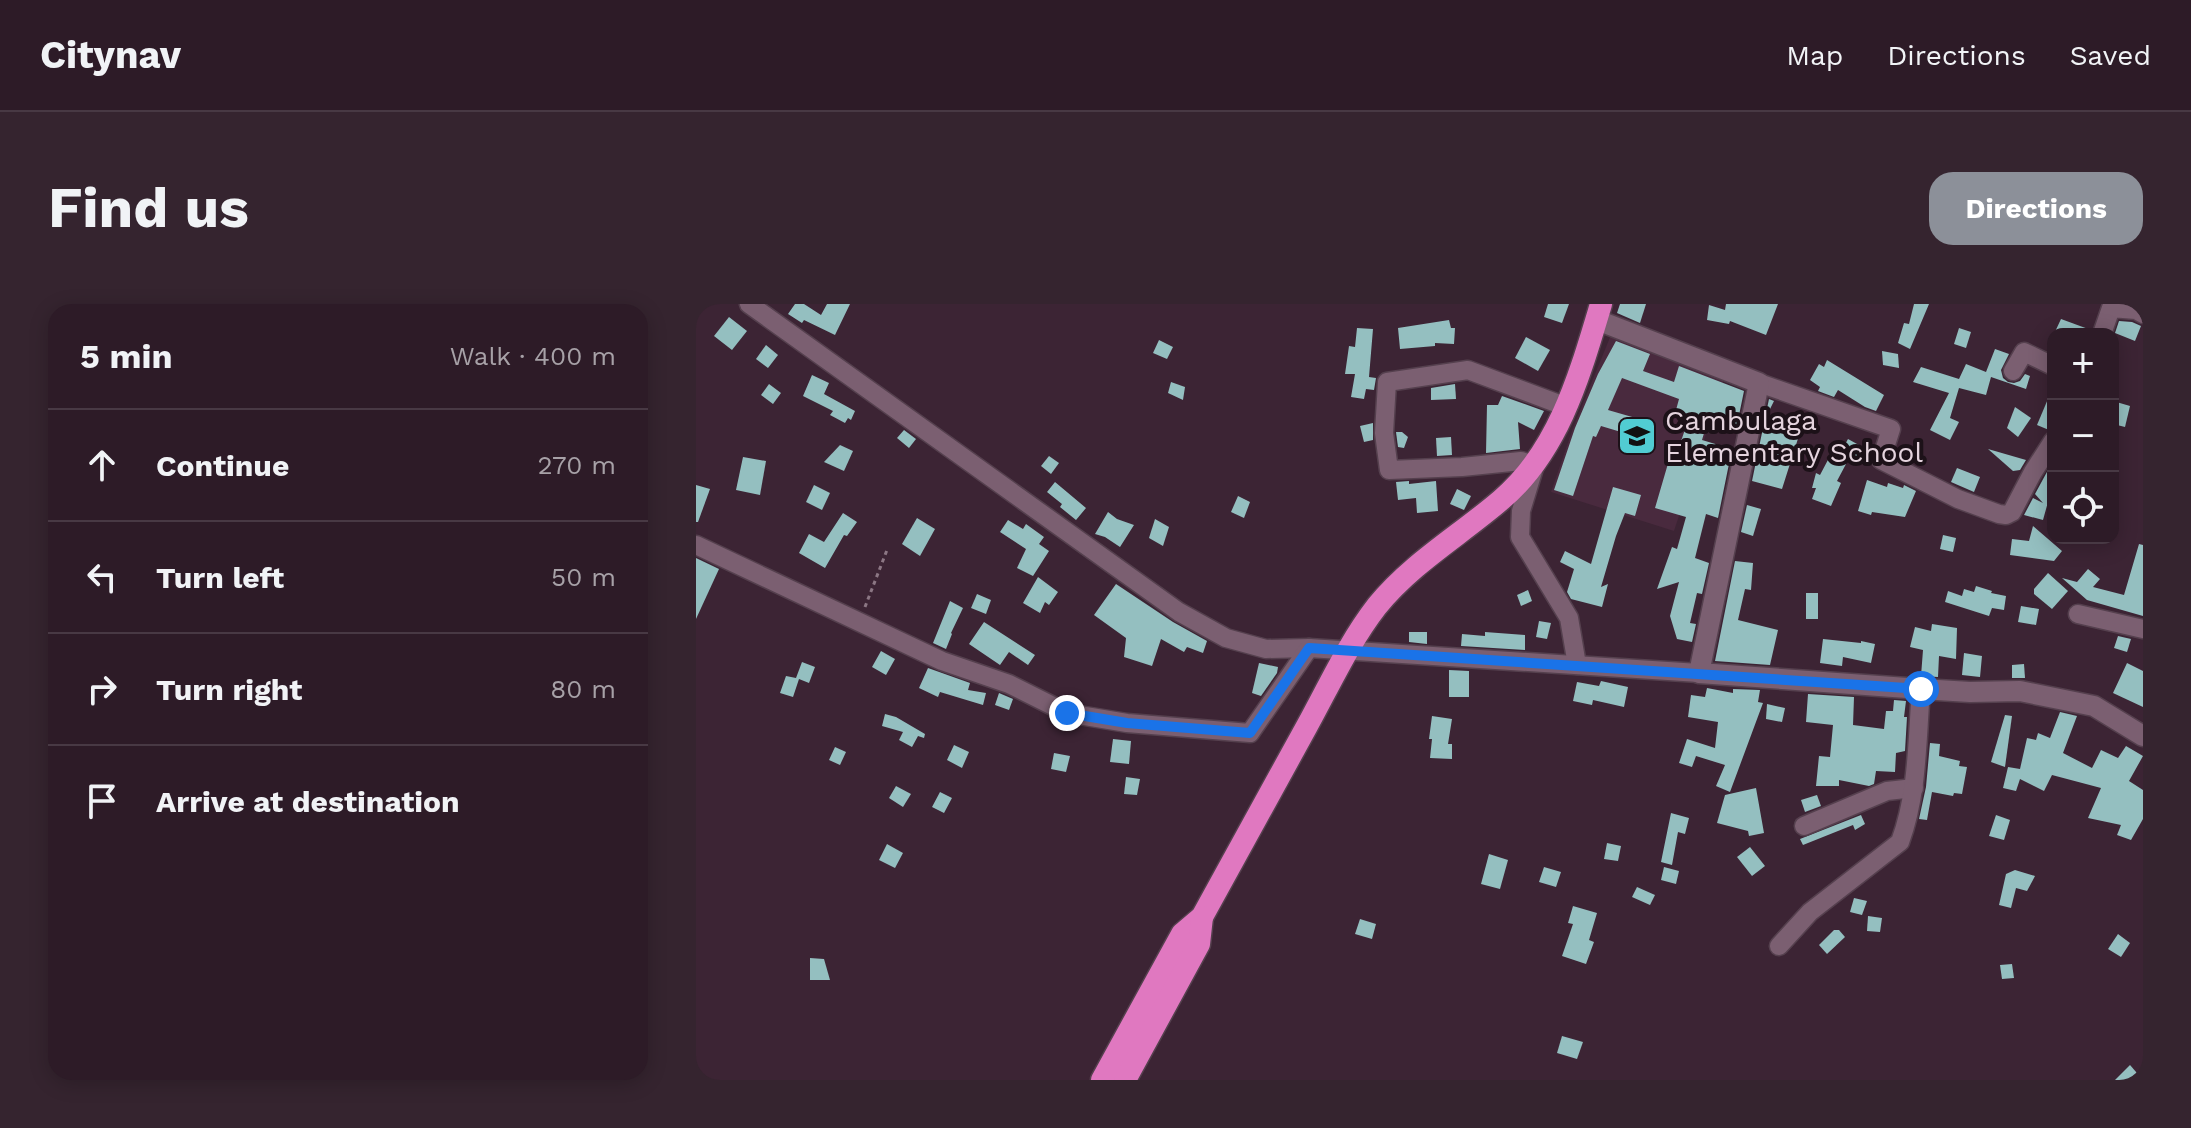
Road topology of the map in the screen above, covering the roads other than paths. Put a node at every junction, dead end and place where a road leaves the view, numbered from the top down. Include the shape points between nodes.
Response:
1 (749, 304) edge
2 (2139, 310) edge
3 (1599, 312) edge
4 (2104, 328) edge
5 (2047, 363) edge
6 (2013, 371) dead end
7 (1759, 383) junction
8 (1567, 407) junction
9 (2047, 450) edge
10 (1535, 465) junction
11 (696, 545) edge
12 (2078, 614) dead end
13 (2143, 629) edge
14 (1309, 648) junction
15 (1348, 651) junction
16 (1577, 665) junction
17 (1699, 673) junction
18 (1921, 689) junction
19 (2143, 736) edge
20 (1914, 788) junction
21 (1804, 826) dead end
22 (1202, 917) junction
23 (1779, 946) dead end
24 (1102, 1080) edge
25 (1125, 1080) edge

1 - 14 street via 1179,612 1226,638 1266,649
2 - 4 street via 2111,308
3 - 7 street
3 - 8 highway
5 - 6 street via 2024,352
7 - 9 street via 1891,429 1881,460 1999,514 2012,512
7 - 17 street
8 - 10 highway
8 - 10 street via 1468,370 1387,382 1384,433 1389,470 1521,461
10 - 15 highway via 1503,499 1411,569
10 - 16 street via 1521,511 1520,537 1569,618
11 - 14 street via 942,661 1009,684 1067,713 1250,733
12 - 13 street
14 - 15 street
15 - 16 street
15 - 22 highway
16 - 17 street
17 - 18 street
18 - 19 street via 2020,691 2094,706
18 - 20 street
20 - 21 street via 1887,791
20 - 23 street via 1900,842 1810,912
22 - 24 highway via 1182,934
22 - 25 highway via 1199,944

